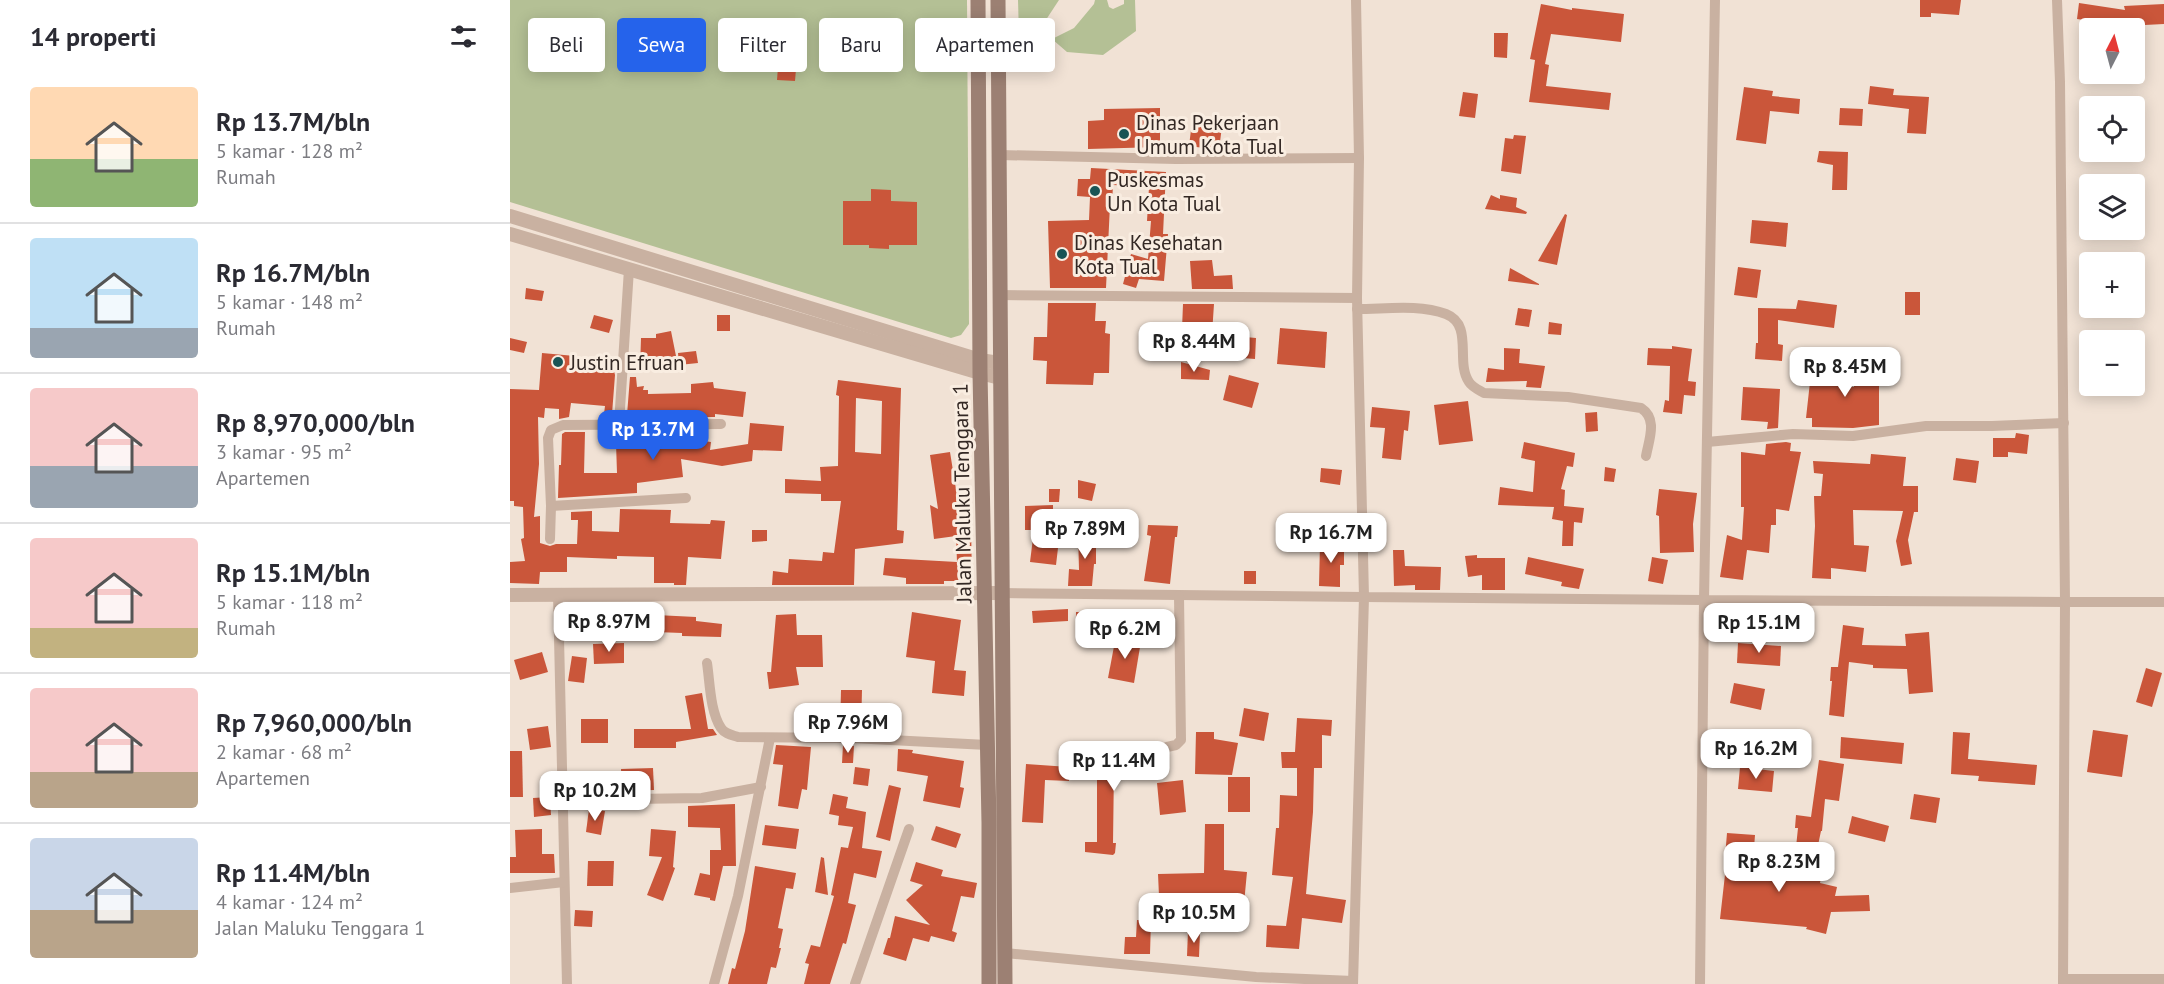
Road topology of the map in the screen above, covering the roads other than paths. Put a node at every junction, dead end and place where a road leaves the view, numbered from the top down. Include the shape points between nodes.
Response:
1 (978, 0) edge
2 (998, 0) edge
3 (1356, 0) edge
4 (1715, 0) edge
5 (2057, 0) edge
6 (1000, 155) junction
7 (1359, 159) junction
8 (510, 216) edge
9 (510, 234) edge
10 (629, 269) junction
11 (999, 295) junction
12 (1357, 304) junction
13 (980, 367) junction
14 (999, 370) junction
15 (2064, 423) junction
16 (619, 424) junction
17 (721, 424) dead end
18 (1707, 442) junction
19 (1646, 456) dead end
20 (687, 498) dead end
21 (551, 506) junction
22 (550, 539) dead end
23 (994, 593) junction
24 (558, 594) junction
25 (510, 596) edge
26 (1179, 596) junction
27 (1364, 597) junction
28 (1704, 600) junction
29 (2065, 602) junction
30 (2164, 602) edge
31 (707, 663) dead end
32 (770, 738) junction
33 (987, 745) junction
34 (1167, 747) dead end
35 (761, 787) junction
36 (563, 800) junction
37 (909, 829) dead end
38 (564, 882) junction
39 (510, 888) edge
40 (1005, 953) junction
41 (2164, 979) edge
42 (1353, 982) edge
43 (2063, 982) edge
44 (567, 984) edge
45 (714, 984) edge
46 (855, 984) edge
47 (989, 984) edge
48 (1005, 984) edge
49 (1700, 984) edge

1 - 13 main road, Jalan Maluku Tenggara 1
2 - 6 main road, Jalan Maluku Tenggara 1
3 - 7 street
4 - 18 street
5 - 15 street
6 - 7 street
6 - 11 main road, Jalan Maluku Tenggara 1
7 - 12 street
8 - 13 street
9 - 10 street
10 - 13 street
10 - 16 street
11 - 12 street
11 - 14 main road, Jalan Maluku Tenggara 1
12 - 19 street via 1419,309 1446,314 1455,320 1461,330 1467,381 1484,393 1568,397 1641,408 1651,419
12 - 27 street
13 - 14 street
13 - 23 main road, Jalan Maluku Tenggara 1
14 - 23 main road, Jalan Maluku Tenggara 1
15 - 18 street via 1926,426 1853,436 1793,434
15 - 29 street
16 - 17 street
16 - 21 street via 563,425 551,430
18 - 28 street
20 - 21 street
21 - 22 street
23 - 24 street
23 - 26 street
23 - 33 main road, Jalan Maluku Tenggara 1
23 - 40 main road, Jalan Maluku Tenggara 1 via 1005,746
24 - 25 street
24 - 36 street
26 - 27 street
26 - 34 street via 1181,740
27 - 28 street
27 - 42 street
28 - 29 street
28 - 49 street
29 - 30 street
29 - 43 street
31 - 32 street via 722,729 738,737
32 - 33 street
32 - 35 street
33 - 47 main road, Jalan Maluku Tenggara 1
35 - 36 street via 702,798
35 - 45 street
36 - 38 street
37 - 46 street
38 - 39 street
38 - 44 street
40 - 42 street via 1256,977
40 - 48 main road, Jalan Maluku Tenggara 1
41 - 43 street

